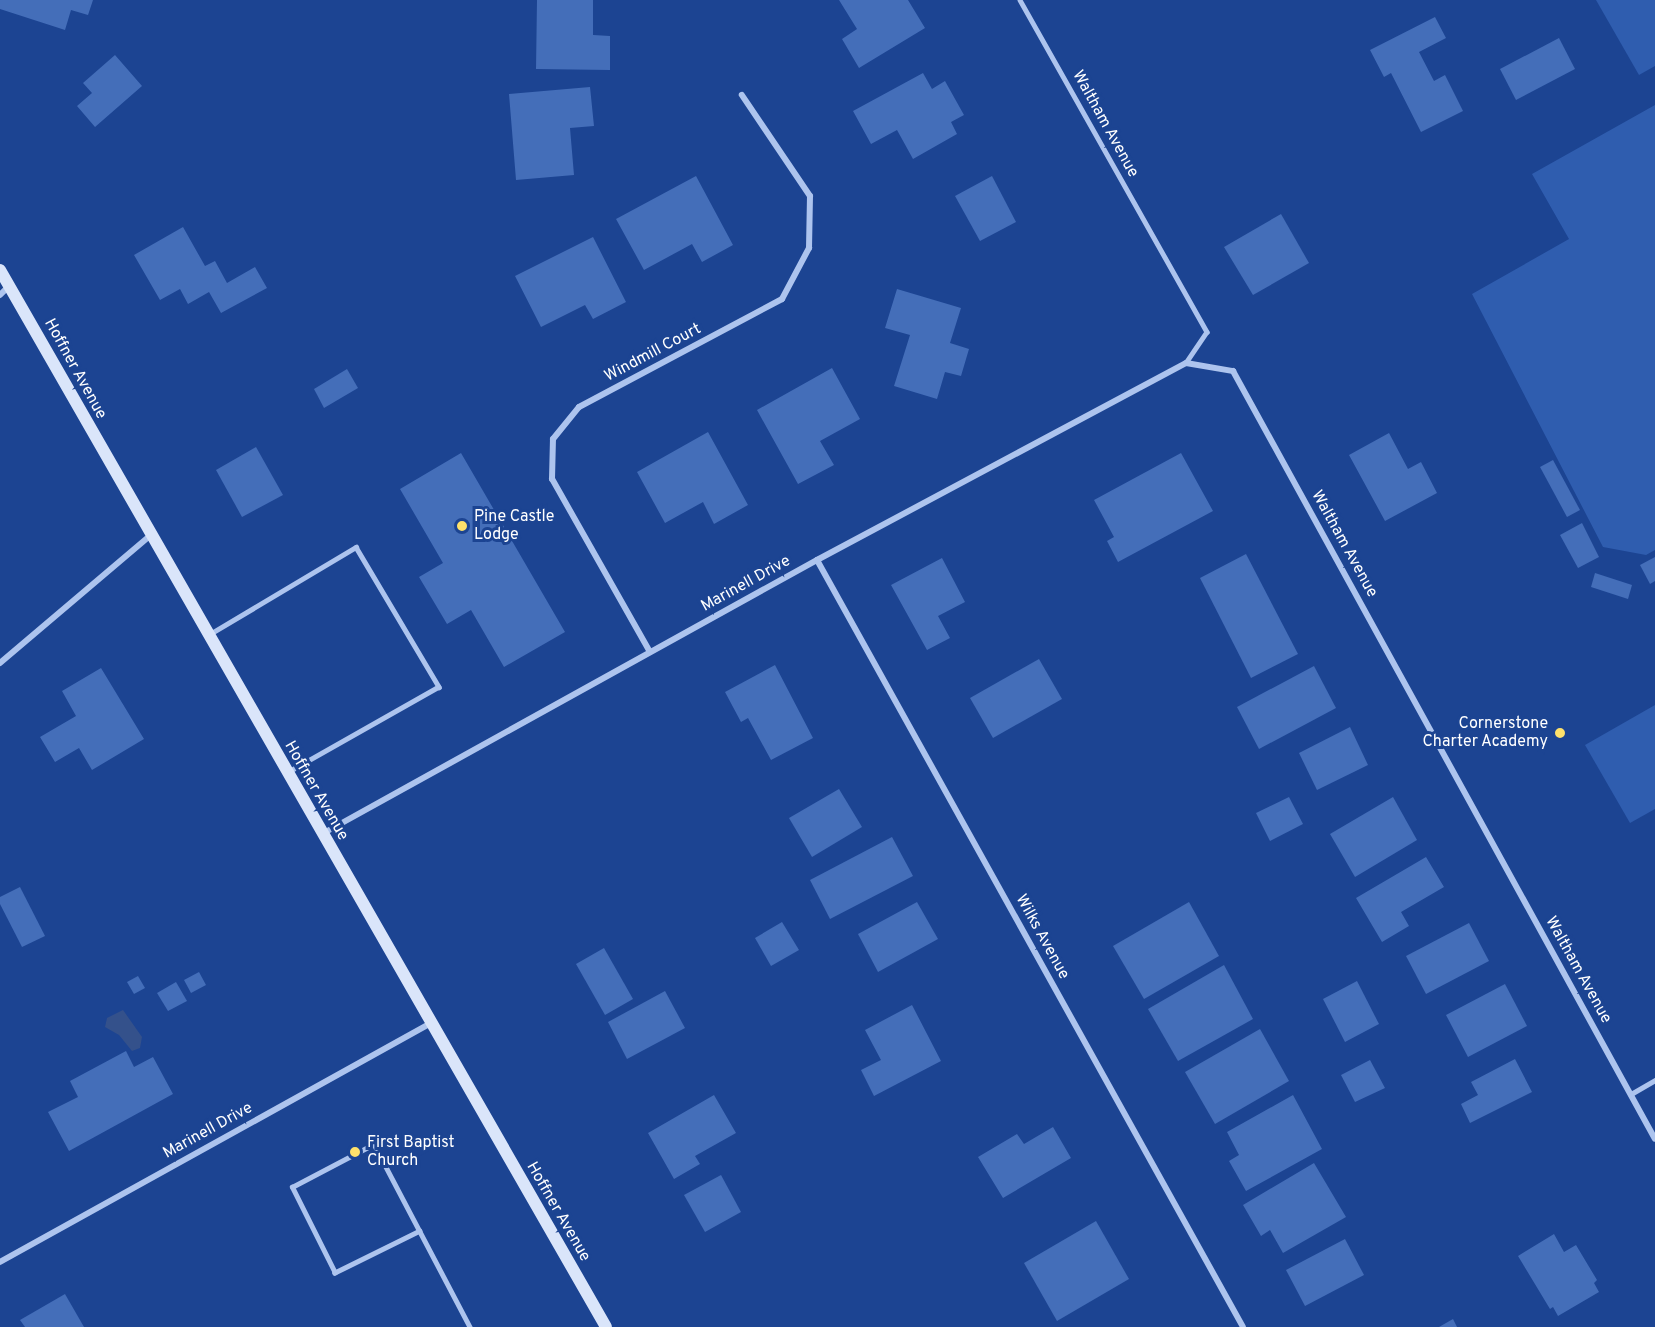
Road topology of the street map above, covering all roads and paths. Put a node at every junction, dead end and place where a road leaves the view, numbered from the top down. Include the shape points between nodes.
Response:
1 (1020, 0) edge
2 (742, 95) dead end
3 (0, 270) edge
4 (10, 286) junction
5 (0, 295) edge
6 (1186, 363) junction
7 (150, 536) junction
8 (818, 560) junction
9 (207, 636) junction
10 (650, 652) junction
11 (0, 663) edge
12 (286, 773) junction
13 (322, 835) junction
14 (430, 1024) junction
15 (1655, 1080) edge
16 (1632, 1094) junction
17 (1655, 1139) edge
18 (420, 1231) junction
19 (0, 1262) edge
20 (470, 1327) edge
21 (606, 1327) edge
22 (1243, 1327) edge

1 - 6 lane, Waltham Avenue via 1207,332
2 - 10 street, Windmill Court via 810,196 809,248 782,299 579,408 553,438 552,479
3 - 4 main road, Hoffner Avenue
4 - 5 street
4 - 7 main road, Hoffner Avenue
6 - 8 street, Marinell Drive
6 - 16 street, Waltham Avenue via 1233,371
7 - 9 main road, Hoffner Avenue
7 - 11 street
8 - 10 street, Marinell Drive
8 - 22 street, Wilks Avenue
9 - 12 main road, Hoffner Avenue
9 - 12 lane via 356,548 439,687
10 - 13 street, Marinell Drive
12 - 13 main road, Hoffner Avenue
13 - 14 main road, Hoffner Avenue
14 - 19 street, Marinell Drive
14 - 21 main road, Hoffner Avenue
15 - 16 lane
16 - 17 street, Waltham Avenue
18 - 18 lane via 374,1144 292,1187 335,1273
18 - 20 lane

